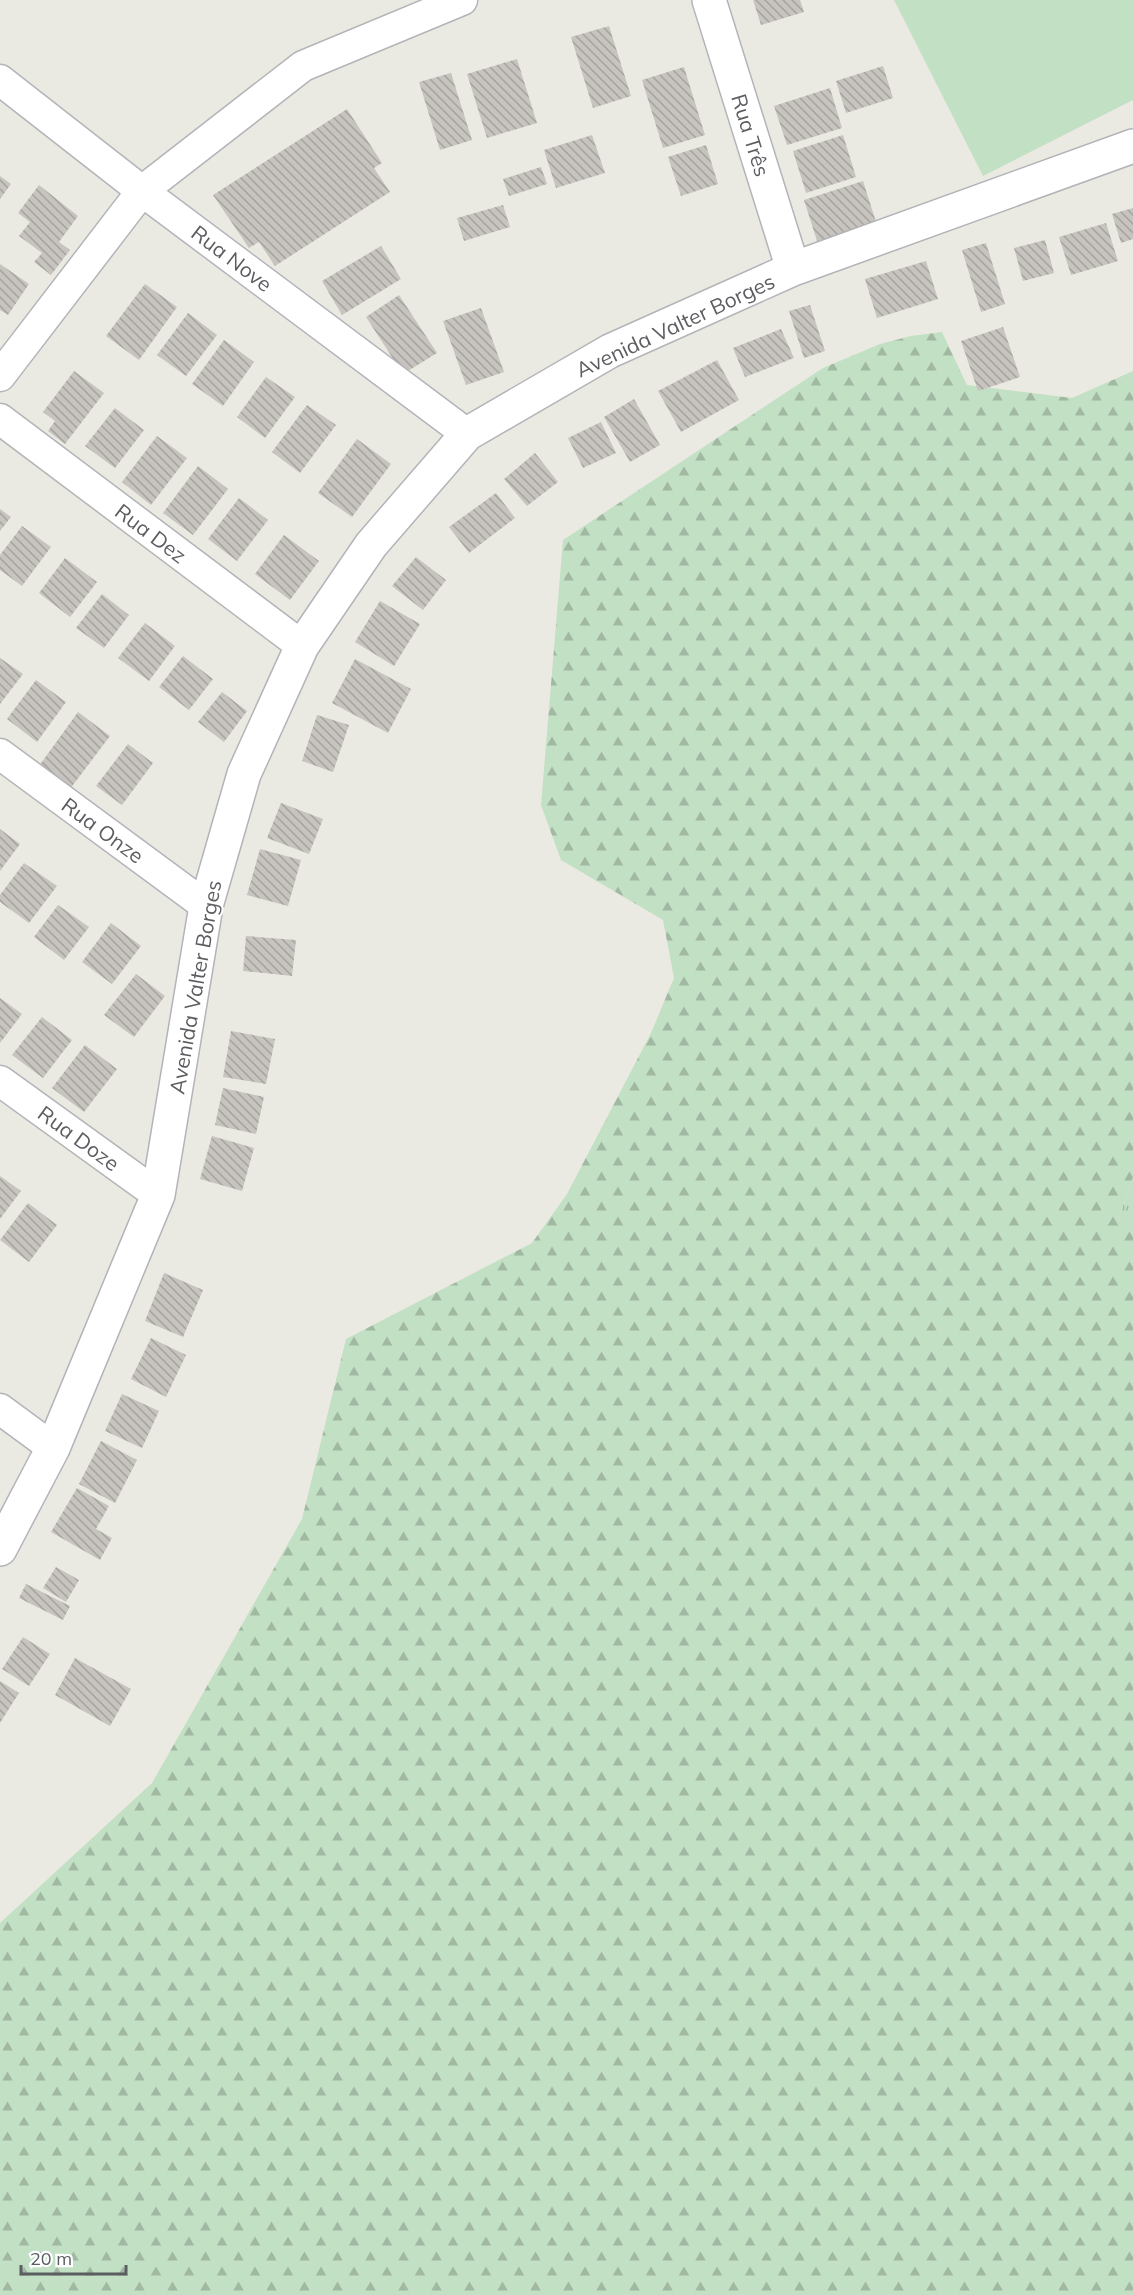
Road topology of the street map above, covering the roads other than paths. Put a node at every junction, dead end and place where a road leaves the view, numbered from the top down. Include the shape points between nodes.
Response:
1 (462, 0) edge
2 (709, 0) edge
3 (0, 80) edge
4 (1133, 146) edge
5 (142, 191) junction
6 (793, 269) junction
7 (0, 376) edge
8 (0, 419) edge
9 (467, 434) junction
10 (302, 646) junction
11 (0, 754) edge
12 (206, 906) junction
13 (0, 1081) edge
14 (158, 1195) junction
15 (0, 1409) edge
16 (54, 1448) junction
17 (0, 1549) edge

1 - 5 street via 303,66
2 - 6 street, Rua Três
3 - 5 street, Rua Nove
4 - 6 street, Avenida Valter Borges
5 - 7 street
5 - 9 street, Rua Nove
6 - 9 street, Avenida Valter Borges via 610,351
8 - 10 street, Rua Dez
9 - 10 street, Avenida Valter Borges via 371,545
10 - 12 street, Avenida Valter Borges via 244,774
11 - 12 street, Rua Onze
12 - 14 street, Avenida Valter Borges
13 - 14 street, Rua Doze
14 - 16 street, Avenida Valter Borges
15 - 16 street
16 - 17 street, Avenida Valter Borges

